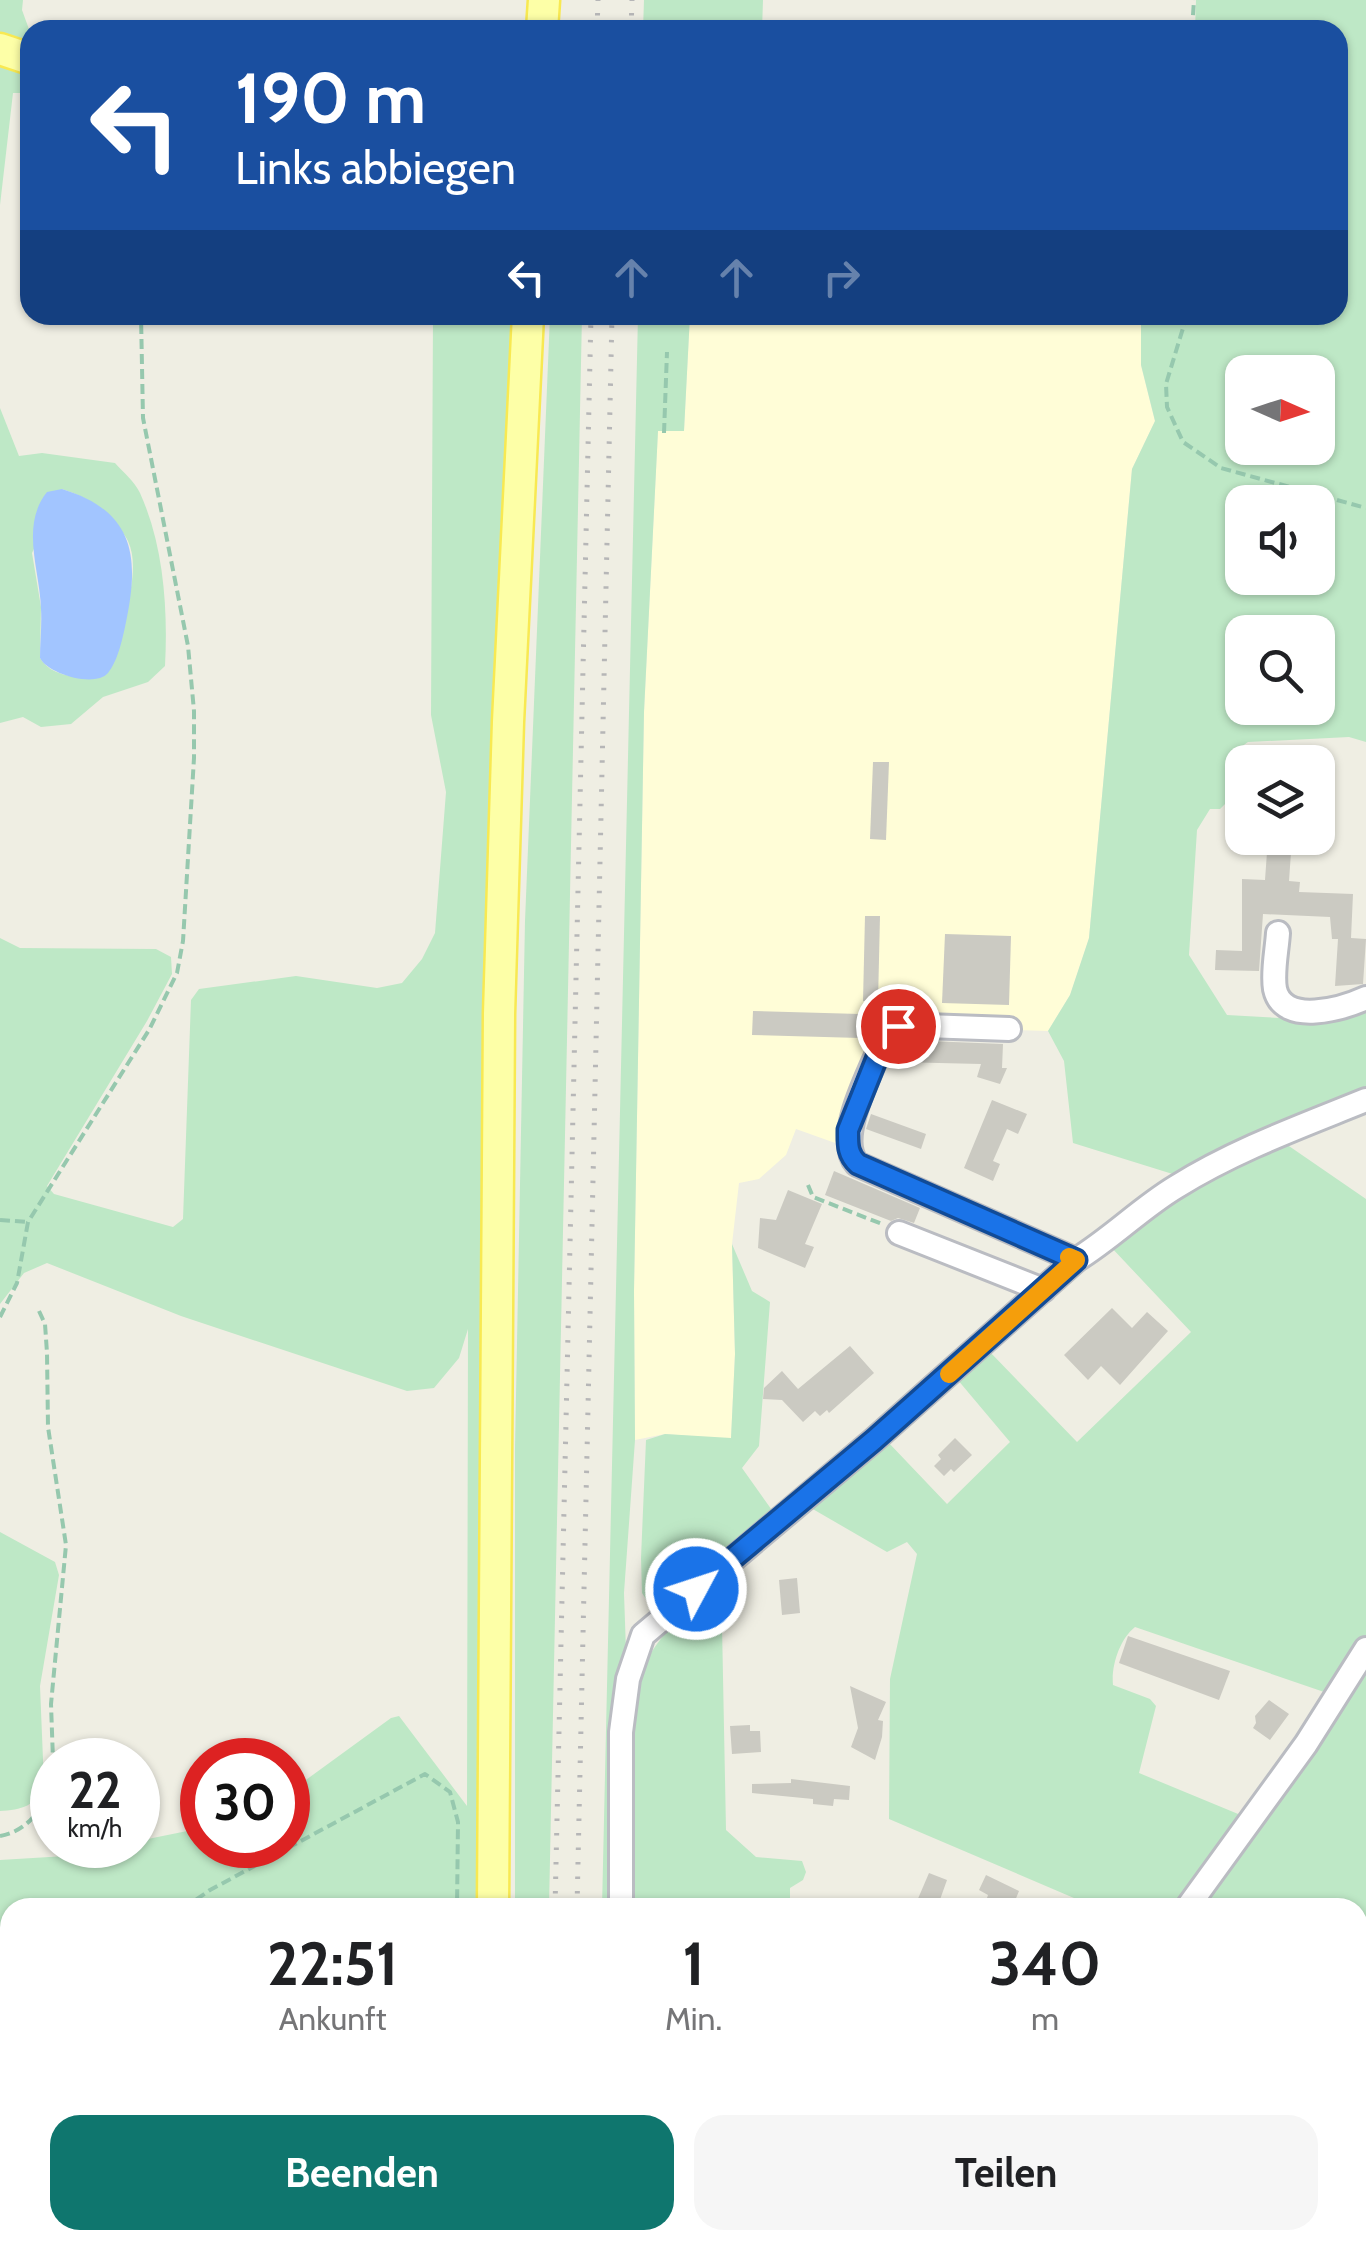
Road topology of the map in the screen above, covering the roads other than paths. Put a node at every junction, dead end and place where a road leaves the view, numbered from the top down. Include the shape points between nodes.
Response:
1 (528, 325) edge
2 (1278, 933) dead end
3 (1366, 998) edge
4 (1009, 1029) dead end
5 (1366, 1100) edge
6 (899, 1233) road end
7 (1076, 1260) junction
8 (1043, 1290) junction
9 (1366, 1649) edge
10 (492, 1898) edge
11 (621, 1898) edge
12 (1195, 1898) edge

1 - 10 main road via 500,996
2 - 3 street via 1275,990 1281,1000 1316,1013
4 - 7 street via 898,1026 886,1035 848,1130 850,1154 858,1164
5 - 7 street via 1200,1173
6 - 8 street
7 - 8 street
8 - 11 street via 642,1635 621,1732
9 - 12 street

